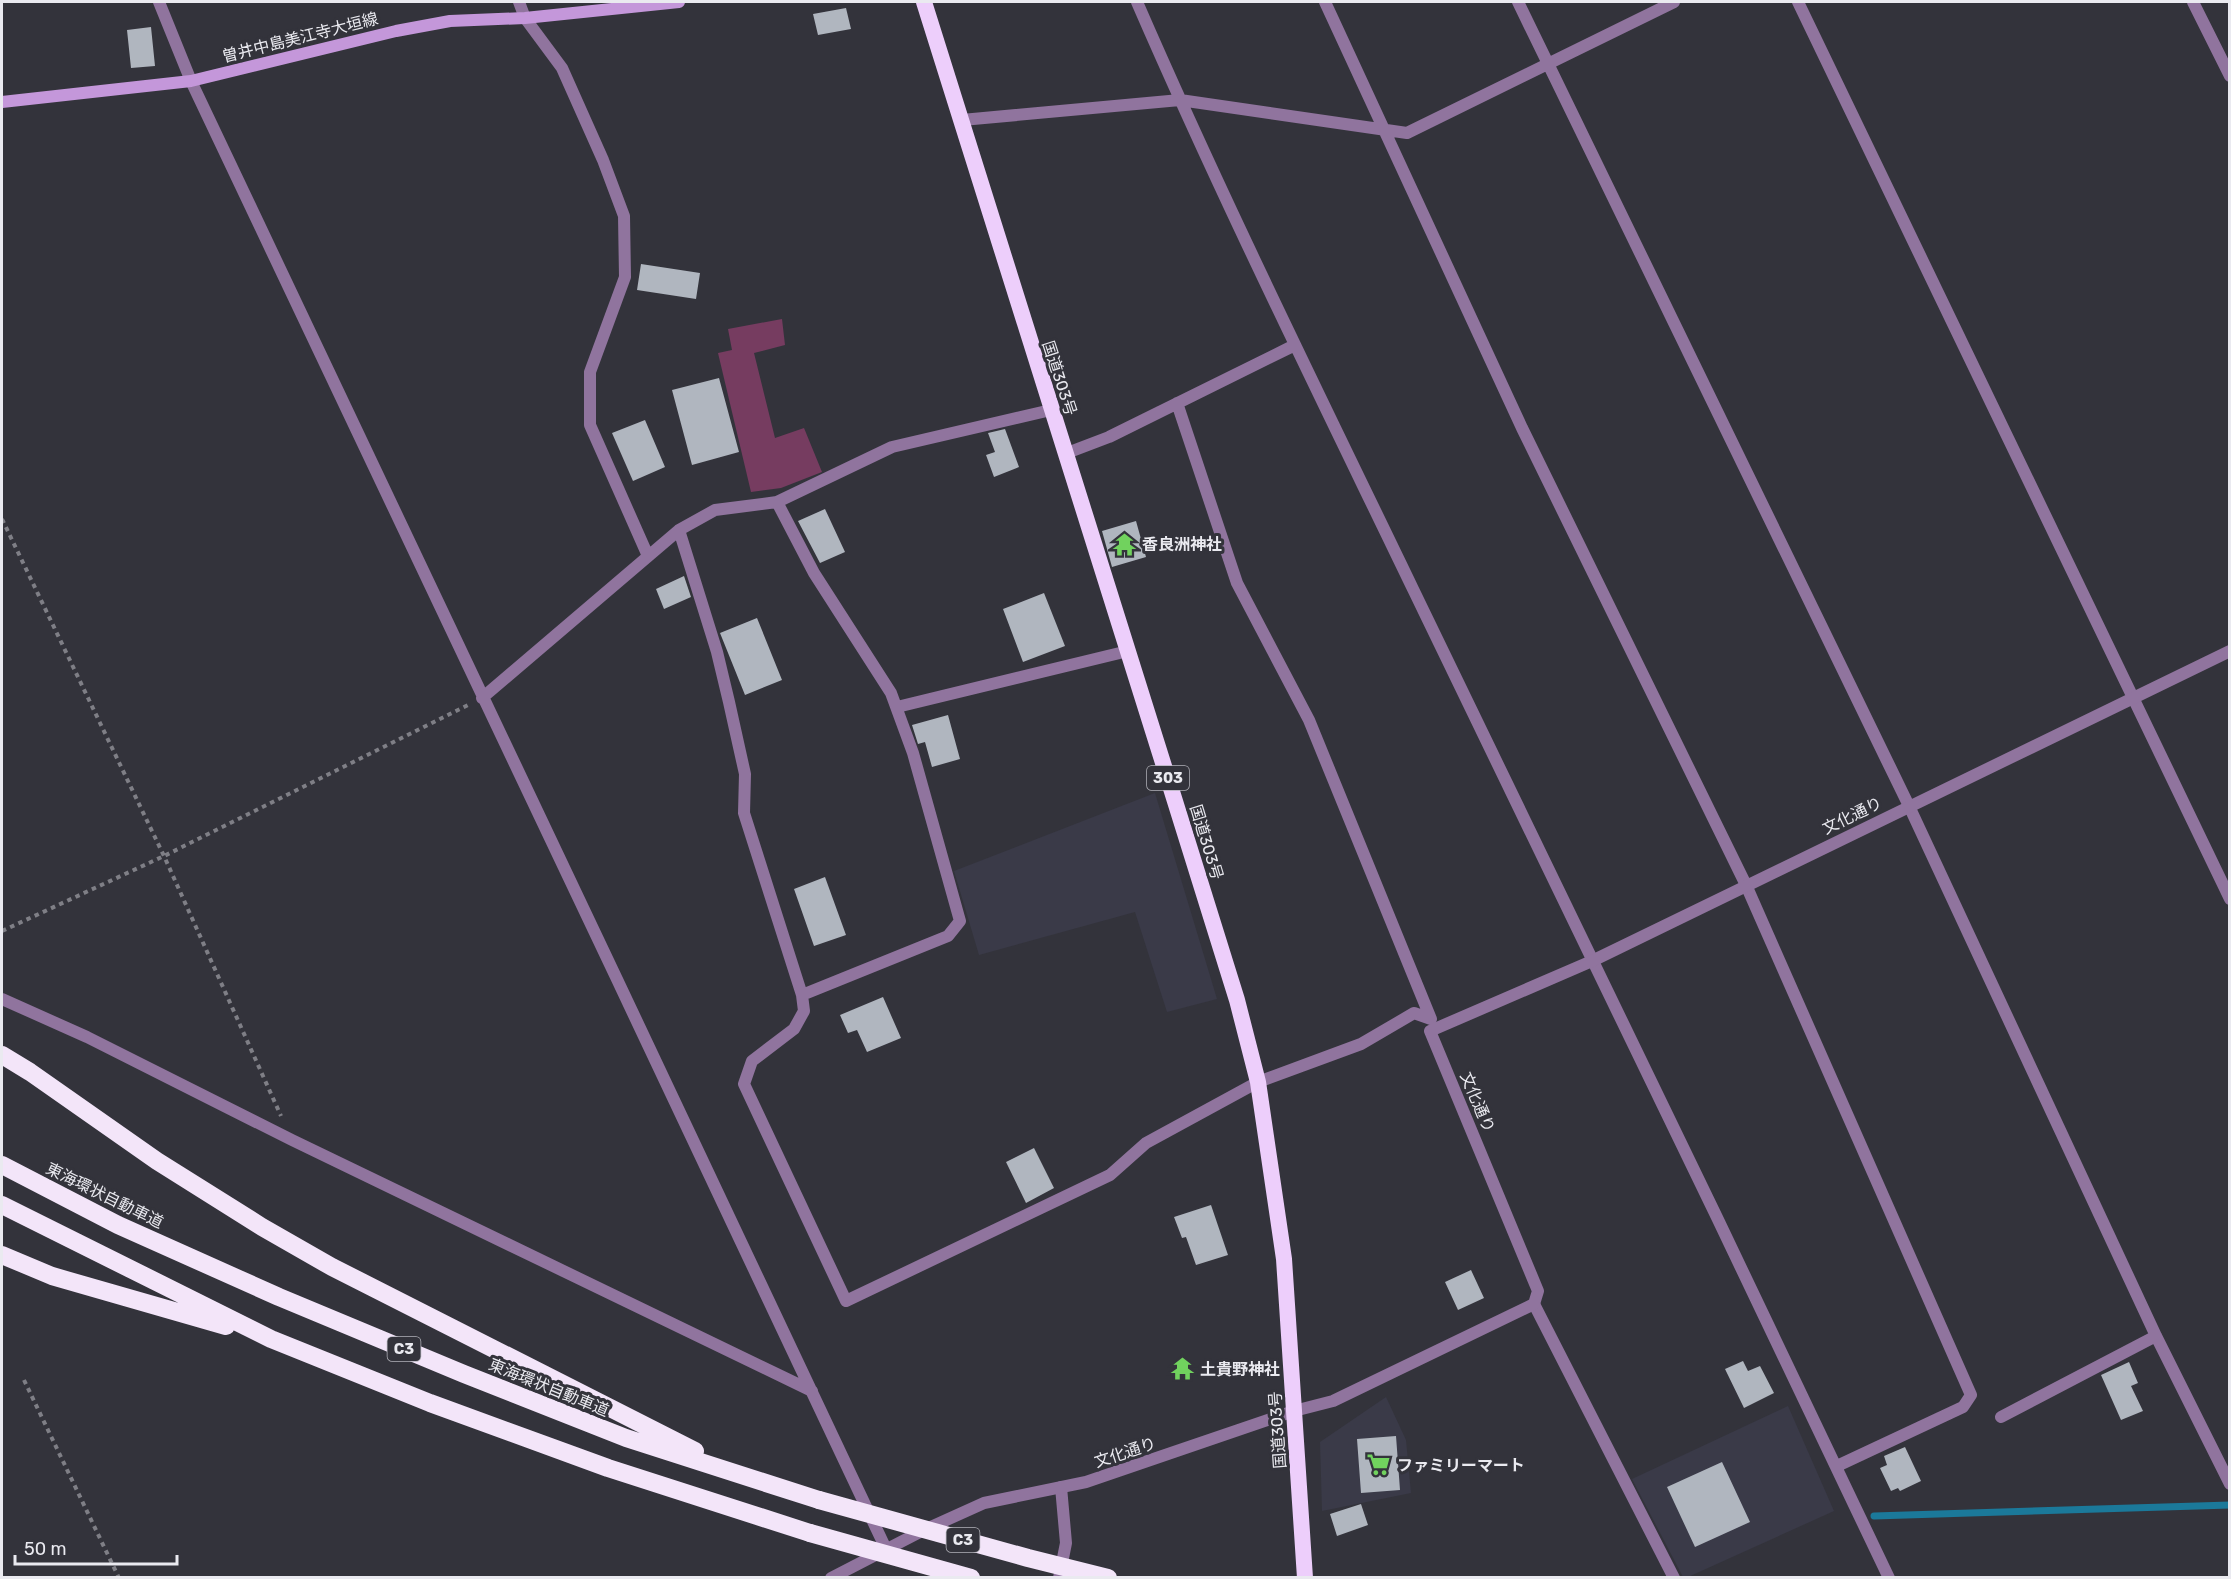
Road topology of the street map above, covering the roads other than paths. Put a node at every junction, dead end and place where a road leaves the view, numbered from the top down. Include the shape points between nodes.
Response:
1 (159, 2) edge
2 (519, 2) edge
3 (678, 2) edge
4 (924, 2) edge
5 (1137, 2) edge
6 (1324, 2) edge
7 (1518, 2) edge
8 (1674, 2) edge
9 (1798, 2) edge
10 (2193, 2) edge
11 (525, 18) junction
12 (1547, 63) junction
13 (2229, 76) edge
14 (191, 81) junction
15 (1180, 100) junction
16 (2, 102) edge
17 (962, 120) junction
18 (1385, 130) junction
19 (1295, 345) junction
20 (1177, 403) junction
21 (1051, 410) junction
22 (1067, 453) junction
23 (777, 501) junction
24 (679, 530) junction
25 (648, 556) junction
26 (1128, 651) junction
27 (2229, 651) edge
28 (482, 698) junction
29 (2132, 698) junction
30 (897, 707) junction
31 (1909, 806) junction
32 (1746, 885) junction
33 (2229, 899) edge
34 (1592, 961) junction
35 (802, 995) junction
36 (2, 999) edge
37 (2, 1055) edge
38 (1258, 1082) junction
39 (2, 1165) edge
40 (2, 1205) edge
41 (2, 1255) edge
42 (1534, 1304) junction
43 (2156, 1336) junction
44 (271, 1338) junction
45 (812, 1390) junction
46 (1294, 1411) junction
47 (2001, 1417) dead end
48 (1837, 1466) junction
49 (747, 1477) junction
50 (2229, 1484) edge
51 (1061, 1487) junction
52 (886, 1549) junction
53 (831, 1578) edge
54 (970, 1578) edge
55 (1059, 1578) edge
56 (1108, 1578) edge
57 (1305, 1578) edge
58 (1674, 1578) edge
59 (1889, 1578) edge

1 - 14 street
2 - 11 street
3 - 11 main road, 曽井中島美江寺大垣線
4 - 17 highway, 国道303号 / 303
5 - 15 street
6 - 18 street
7 - 12 street
8 - 12 street
9 - 29 street
10 - 13 street
11 - 14 main road, 曽井中島美江寺大垣線 via 450,21 396,31
11 - 25 street via 562,68 624,216 625,277 590,372 590,425
12 - 18 street via 1407,134
12 - 31 street
14 - 16 main road, 曽井中島美江寺大垣線
14 - 28 street
15 - 17 street
15 - 18 street
15 - 19 street
17 - 21 highway, 国道303号 / 303
18 - 32 street via 1522,428
19 - 20 street
19 - 34 street
20 - 22 street
20 - 38 street via 1237,583 1309,720 1431,1019 1414,1013 1361,1044
21 - 22 highway, 国道303号 / 303
21 - 23 street via 892,447
22 - 26 highway, 国道303号 / 303
23 - 24 street via 715,510
23 - 30 street via 814,573
24 - 25 street
24 - 35 street via 717,652 731,712 745,774 744,813
25 - 28 street
26 - 30 street
26 - 38 highway, 国道303号 / 303 via 1237,1000
27 - 29 street, 文化通り
28 - 45 street
29 - 31 street, 文化通り
29 - 33 street
30 - 35 street via 960,921 948,936
31 - 32 street, 文化通り
31 - 43 street
32 - 34 street, 文化通り
32 - 48 street via 1971,1395 1963,1407
34 - 42 street, 文化通り via 1430,1031 1538,1291
34 - 48 street
35 - 38 street via 804,1011 794,1029 752,1061 744,1084 846,1301 1110,1175 1146,1143
36 - 45 street
37 - 49 highway via 157,1161 332,1267
38 - 46 highway, 国道303号 / 303 via 1284,1259
39 - 49 highway, 東海環状自動車道 / C3 via 118,1225 453,1370 626,1438
40 - 44 highway, C3
41 - 44 highway via 52,1276
42 - 46 street, 文化通り via 1333,1401
42 - 58 street
43 - 47 street
43 - 50 street
44 - 54 highway, C3, bridge via 430,1403 608,1468 810,1533
45 - 52 street
46 - 51 street, 文化通り via 1138,1466
46 - 57 highway, 国道303号 / 303
48 - 59 street
49 - 56 highway, 東海環状自動車道 / C3, bridge
51 - 52 street, 文化通り via 984,1503
51 - 55 street via 1066,1543
52 - 53 street, 文化通り

